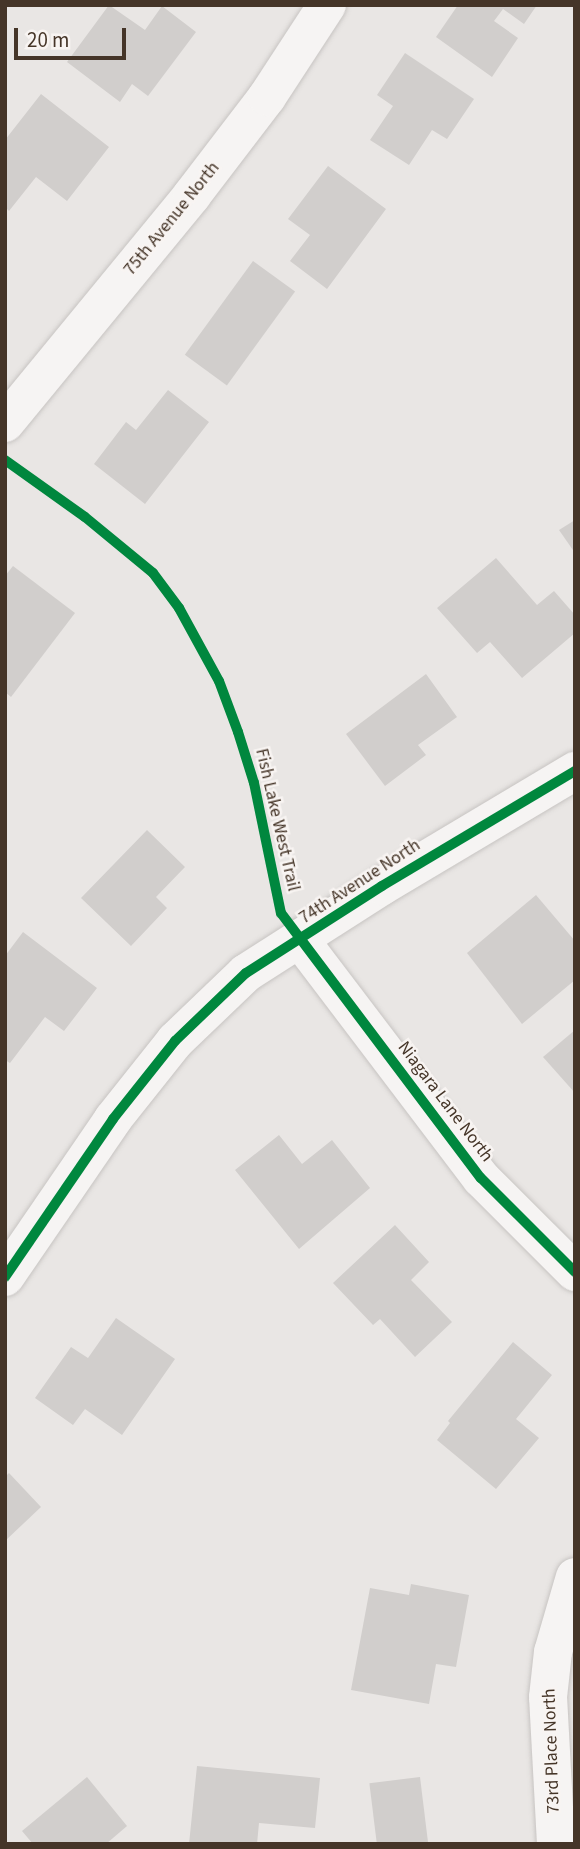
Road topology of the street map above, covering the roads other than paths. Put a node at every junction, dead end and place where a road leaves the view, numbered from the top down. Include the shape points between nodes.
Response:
1 (327, 5) edge
2 (5, 423) edge
3 (575, 771) edge
4 (301, 941) junction
5 (575, 1272) edge
6 (5, 1277) edge
7 (575, 1577) edge
8 (556, 1844) edge

1 - 2 street, 75th Avenue North via 267,97 192,195
3 - 4 street, 74th Avenue North via 382,886
4 - 5 street, Niagara Lane North via 481,1178
4 - 6 street, 74th Avenue North via 246,973 175,1041 113,1119
7 - 8 street, 73rd Place North via 553,1652 548,1697

